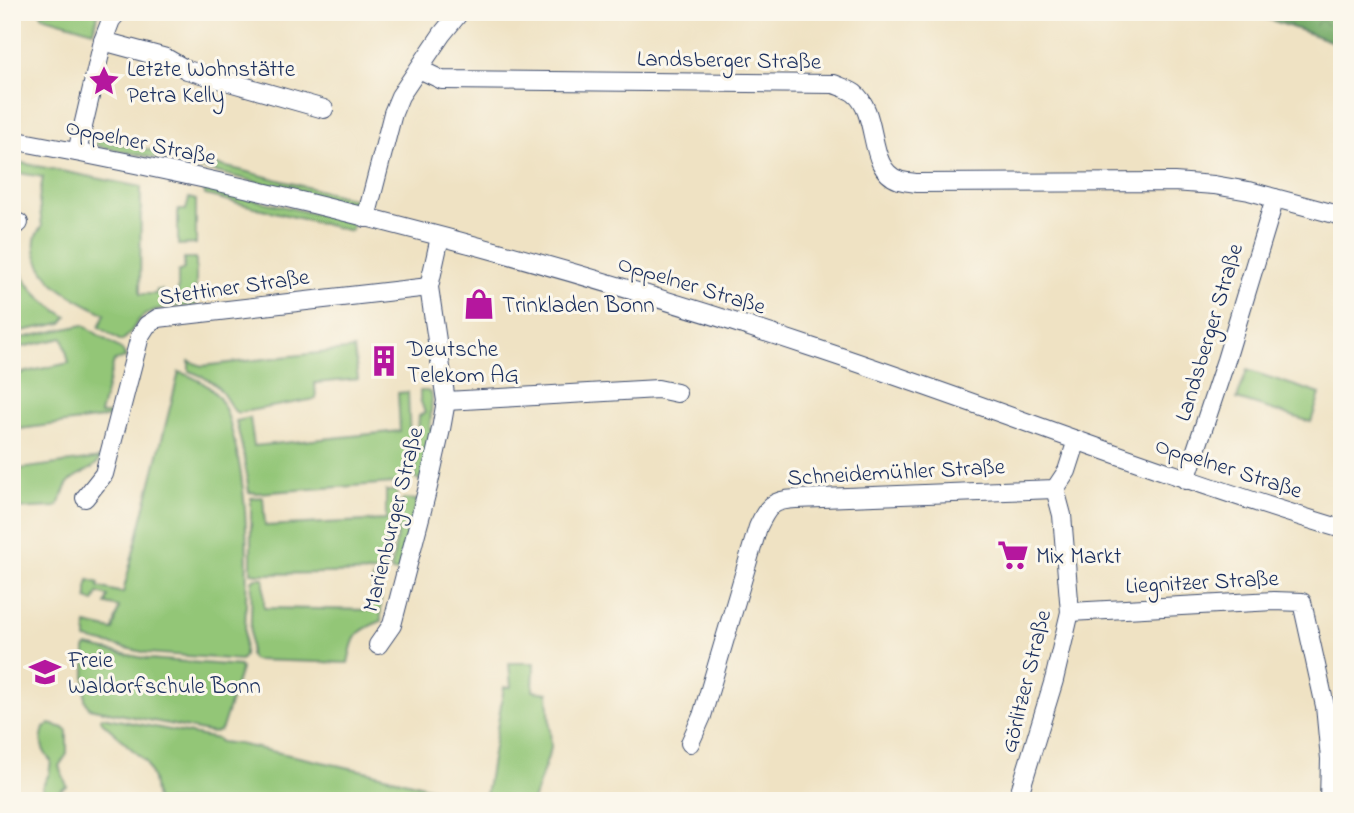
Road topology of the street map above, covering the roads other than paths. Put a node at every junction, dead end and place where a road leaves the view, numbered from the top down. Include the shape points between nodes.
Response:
1 (118, 12) edge
2 (460, 12) edge
3 (103, 41) junction
4 (419, 69) junction
5 (324, 109) dead end
6 (12, 140) edge
7 (77, 152) junction
8 (1275, 198) junction
9 (1342, 216) edge
10 (366, 218) junction
11 (440, 237) junction
12 (429, 288) junction
13 (677, 393) dead end
14 (446, 401) junction
15 (1077, 440) junction
16 (1186, 480) junction
17 (1055, 489) junction
18 (85, 498) dead end
19 (1342, 529) edge
20 (1070, 612) junction
21 (378, 645) dead end
22 (690, 743) dead end
23 (1017, 801) edge
24 (1329, 801) edge

1 - 3 street
2 - 4 street
3 - 5 street
3 - 7 street
4 - 8 street, Landsberger Straße via 442,80 834,84 856,94 864,104 880,162 901,181 1174,182 1222,186
4 - 10 street via 393,113
6 - 7 street, Oppelner Straße
7 - 10 street, Oppelner Straße
8 - 9 street, Landsberger Straße
8 - 16 street, Landsberger Straße
10 - 11 street, Oppelner Straße
11 - 12 street, Marienburger Straße
11 - 15 street, Oppelner Straße via 787,339
12 - 14 street, Marienburger Straße
12 - 18 street, Stettiner Straße via 158,317 140,336 104,474
13 - 14 street, Marienburger Straße via 658,389
14 - 21 street, Marienburger Straße via 392,625
15 - 16 street, Oppelner Straße
15 - 17 street via 1067,471
16 - 19 street, Oppelner Straße
17 - 20 street, Görlitzer Straße via 1062,514
17 - 22 street, Schneidemühler Straße via 783,499 774,503 758,527
20 - 23 street, Görlitzer Straße
20 - 24 street, Liegnitzer Straße via 1302,602 1325,706

